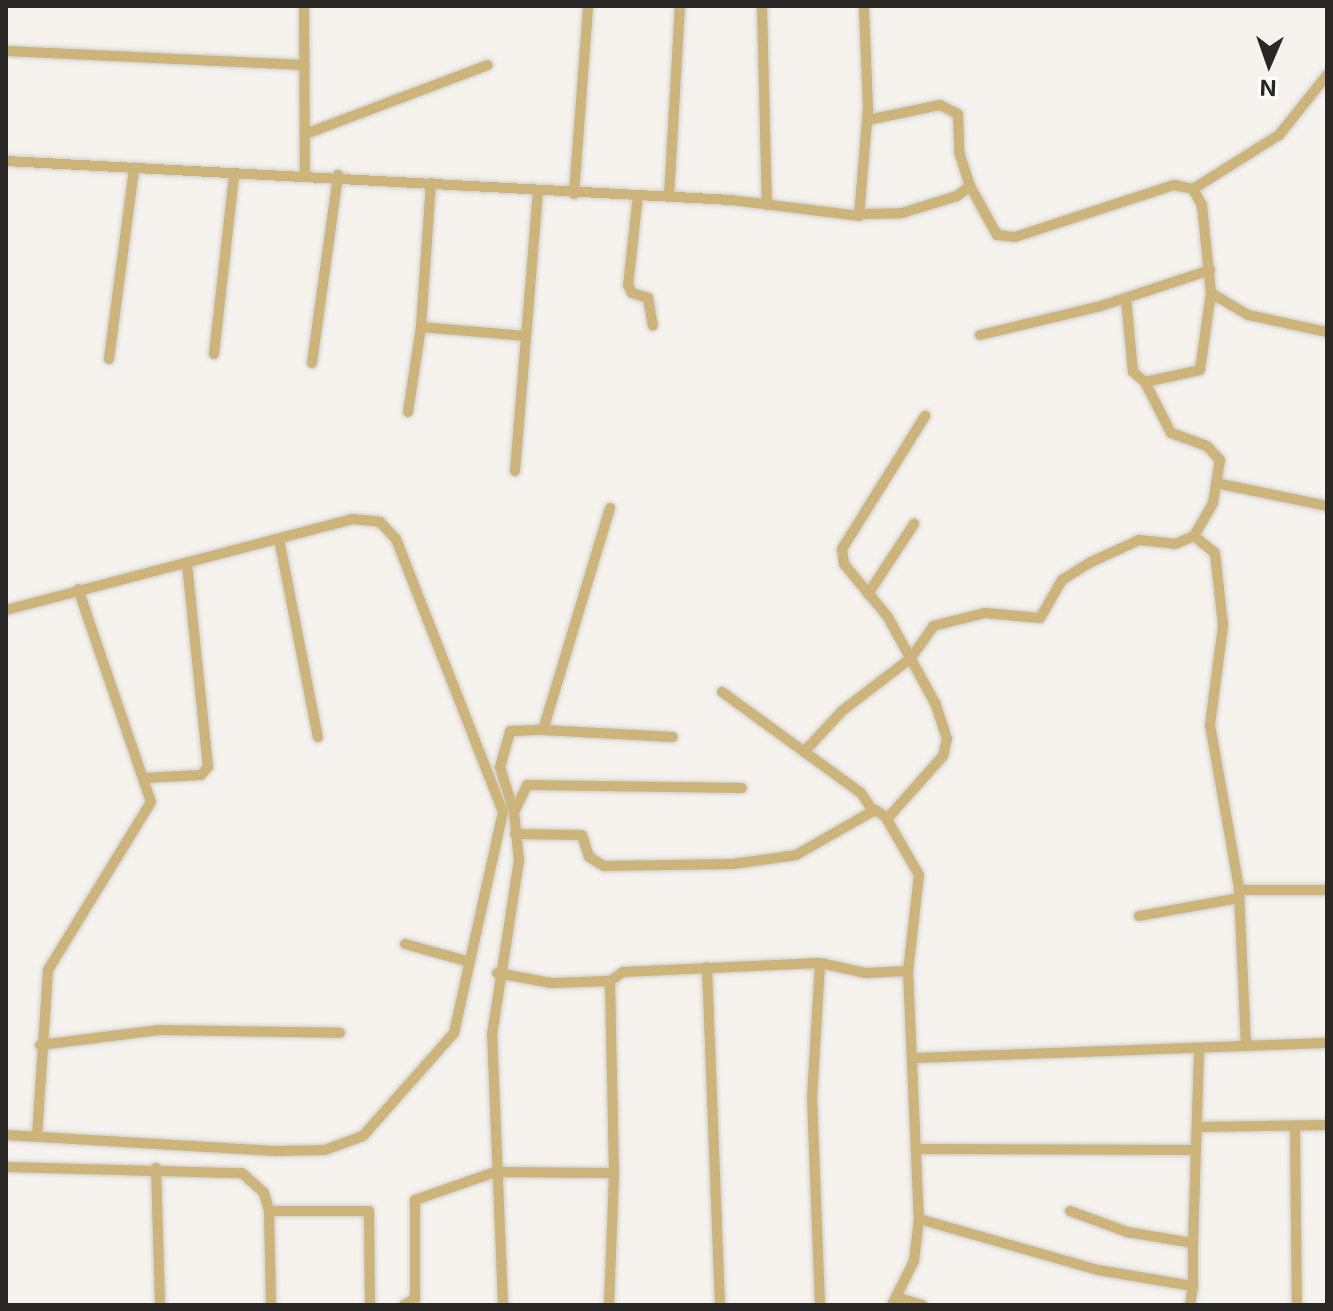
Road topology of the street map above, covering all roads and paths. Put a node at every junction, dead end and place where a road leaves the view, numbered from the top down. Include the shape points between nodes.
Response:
1 (304, 6) edge
2 (680, 6) edge
3 (762, 6) edge
4 (864, 8) edge
5 (588, 9) dead end
6 (6, 51) edge
7 (305, 65) junction
8 (488, 65) dead end
9 (1327, 75) edge
10 (868, 120) junction
11 (308, 133) junction
12 (6, 161) edge
13 (134, 168) junction
14 (234, 175) junction
15 (305, 175) junction
16 (338, 175) junction
17 (431, 183) junction
18 (970, 186) junction
19 (1193, 189) junction
20 (538, 194) junction
21 (574, 194) junction
22 (638, 195) junction
23 (669, 196) junction
24 (767, 205) junction
25 (863, 214) junction
26 (1210, 270) junction
27 (1188, 274) junction
28 (1211, 290) junction
29 (1126, 298) junction
30 (653, 326) dead end
31 (421, 327) junction
32 (1327, 332) edge
33 (980, 335) dead end
34 (525, 336) junction
35 (214, 354) dead end
36 (109, 359) dead end
37 (312, 363) dead end
38 (1145, 382) junction
39 (408, 412) dead end
40 (925, 416) dead end
41 (515, 471) dead end
42 (1216, 483) junction
43 (1327, 506) edge
44 (610, 508) dead end
45 (914, 524) dead end
46 (1194, 536) junction
47 (279, 539) junction
48 (187, 563) junction
49 (78, 589) junction
50 (868, 594) junction
51 (6, 610) edge
52 (911, 658) junction
53 (722, 692) dead end
54 (543, 730) junction
55 (318, 737) dead end
56 (673, 737) dead end
57 (804, 752) junction
58 (144, 778) junction
59 (742, 788) dead end
60 (873, 811) junction
61 (514, 812) junction
62 (887, 819) junction
63 (515, 834) junction
64 (1327, 890) edge
65 (1239, 892) junction
66 (1139, 916) dead end
67 (405, 944) dead end
68 (470, 962) junction
69 (820, 963) junction
70 (707, 967) junction
71 (908, 971) junction
72 (497, 973) junction
73 (610, 981) junction
74 (340, 1033) dead end
75 (1327, 1043) edge
76 (40, 1045) junction
77 (1246, 1046) junction
78 (1199, 1053) junction
79 (914, 1058) junction
80 (1327, 1125) edge
81 (1199, 1127) junction
82 (1295, 1128) junction
83 (6, 1135) edge
84 (37, 1136) junction
85 (916, 1149) junction
86 (1196, 1150) junction
87 (6, 1167) edge
88 (156, 1168) junction
89 (495, 1172) junction
90 (614, 1173) junction
91 (269, 1211) junction
92 (1070, 1211) dead end
93 (919, 1219) junction
94 (1193, 1243) junction
95 (1193, 1286) junction
96 (894, 1301) edge
97 (160, 1305) edge
98 (271, 1305) edge
99 (370, 1305) edge
100 (404, 1305) edge
101 (503, 1305) edge
102 (609, 1305) edge
103 (720, 1305) edge
104 (820, 1305) edge
105 (923, 1305) edge
106 (1190, 1305) edge
107 (1297, 1305) edge

1 - 7 street
2 - 23 street
3 - 24 street
4 - 10 street
5 - 21 street
6 - 7 street
7 - 11 street
8 - 11 street
9 - 19 street via 1279,135
10 - 18 street via 940,105 958,114 959,152
10 - 25 street
11 - 15 street
12 - 13 street
13 - 14 street
13 - 36 street
14 - 15 street
14 - 35 street
15 - 16 street
16 - 17 street
16 - 37 street
17 - 20 street
17 - 31 street
18 - 19 street via 997,235 1015,237 1174,185
18 - 25 street via 957,196 902,213
19 - 26 street via 1202,205
20 - 21 street
20 - 34 street
21 - 22 street
22 - 23 street
22 - 30 street via 628,285 632,293 648,298
23 - 24 street
24 - 25 street
26 - 27 street
26 - 28 street
27 - 28 street
27 - 29 street
28 - 32 street via 1248,315
28 - 38 street via 1200,370
29 - 33 street
29 - 38 street via 1133,372
31 - 34 street
31 - 39 street
34 - 41 street
38 - 42 street via 1171,433 1207,446 1220,460
40 - 50 street via 842,549 844,564
42 - 43 street
42 - 46 street via 1213,503
44 - 54 street
45 - 50 street
46 - 52 street via 1175,544 1139,540 1091,562 1062,580 1040,618 985,613 933,626
46 - 65 street via 1215,553 1223,626 1218,699 1210,725
47 - 48 street
47 - 55 street
47 - 68 street via 362,518 380,522 396,539 503,812
48 - 49 street
48 - 58 street via 208,767 201,775
49 - 51 street
49 - 58 street
50 - 52 street
52 - 57 street via 842,711
52 - 62 street via 947,739 943,756
53 - 57 street
54 - 56 street
54 - 61 street via 510,731 507,737 500,767
57 - 60 street via 861,793
58 - 76 street via 151,802 147,815 48,970
59 - 61 street via 527,785
60 - 62 street
60 - 63 street via 796,855 733,864 604,866 589,857 582,835
61 - 63 street
62 - 71 street via 919,875
63 - 72 street via 519,861
64 - 65 street
65 - 66 street
65 - 77 street
67 - 68 street
68 - 84 street via 448,1042 387,1116 342,1147 275,1151
69 - 70 street
69 - 71 street via 865,973
69 - 104 street via 812,1098
70 - 73 street via 623,972
70 - 103 street
71 - 79 street
72 - 73 street via 525,982
72 - 89 street via 492,1035
73 - 90 street
74 - 76 street via 159,1030
75 - 77 street
76 - 84 street
77 - 78 street
78 - 79 street
78 - 81 street
79 - 85 street
80 - 82 street
81 - 82 street
81 - 86 street
82 - 107 street
83 - 84 street
85 - 86 street
85 - 93 street
86 - 94 street
87 - 88 street
88 - 91 street via 242,1173 264,1193
88 - 97 street
89 - 90 street
89 - 100 street via 415,1200 415,1299
89 - 101 street via 504,1230
90 - 102 street
91 - 98 street
91 - 99 street via 369,1211
92 - 94 street via 1127,1232
93 - 95 street via 1098,1270
93 - 96 street via 914,1261
94 - 95 street
95 - 106 street
96 - 105 street

